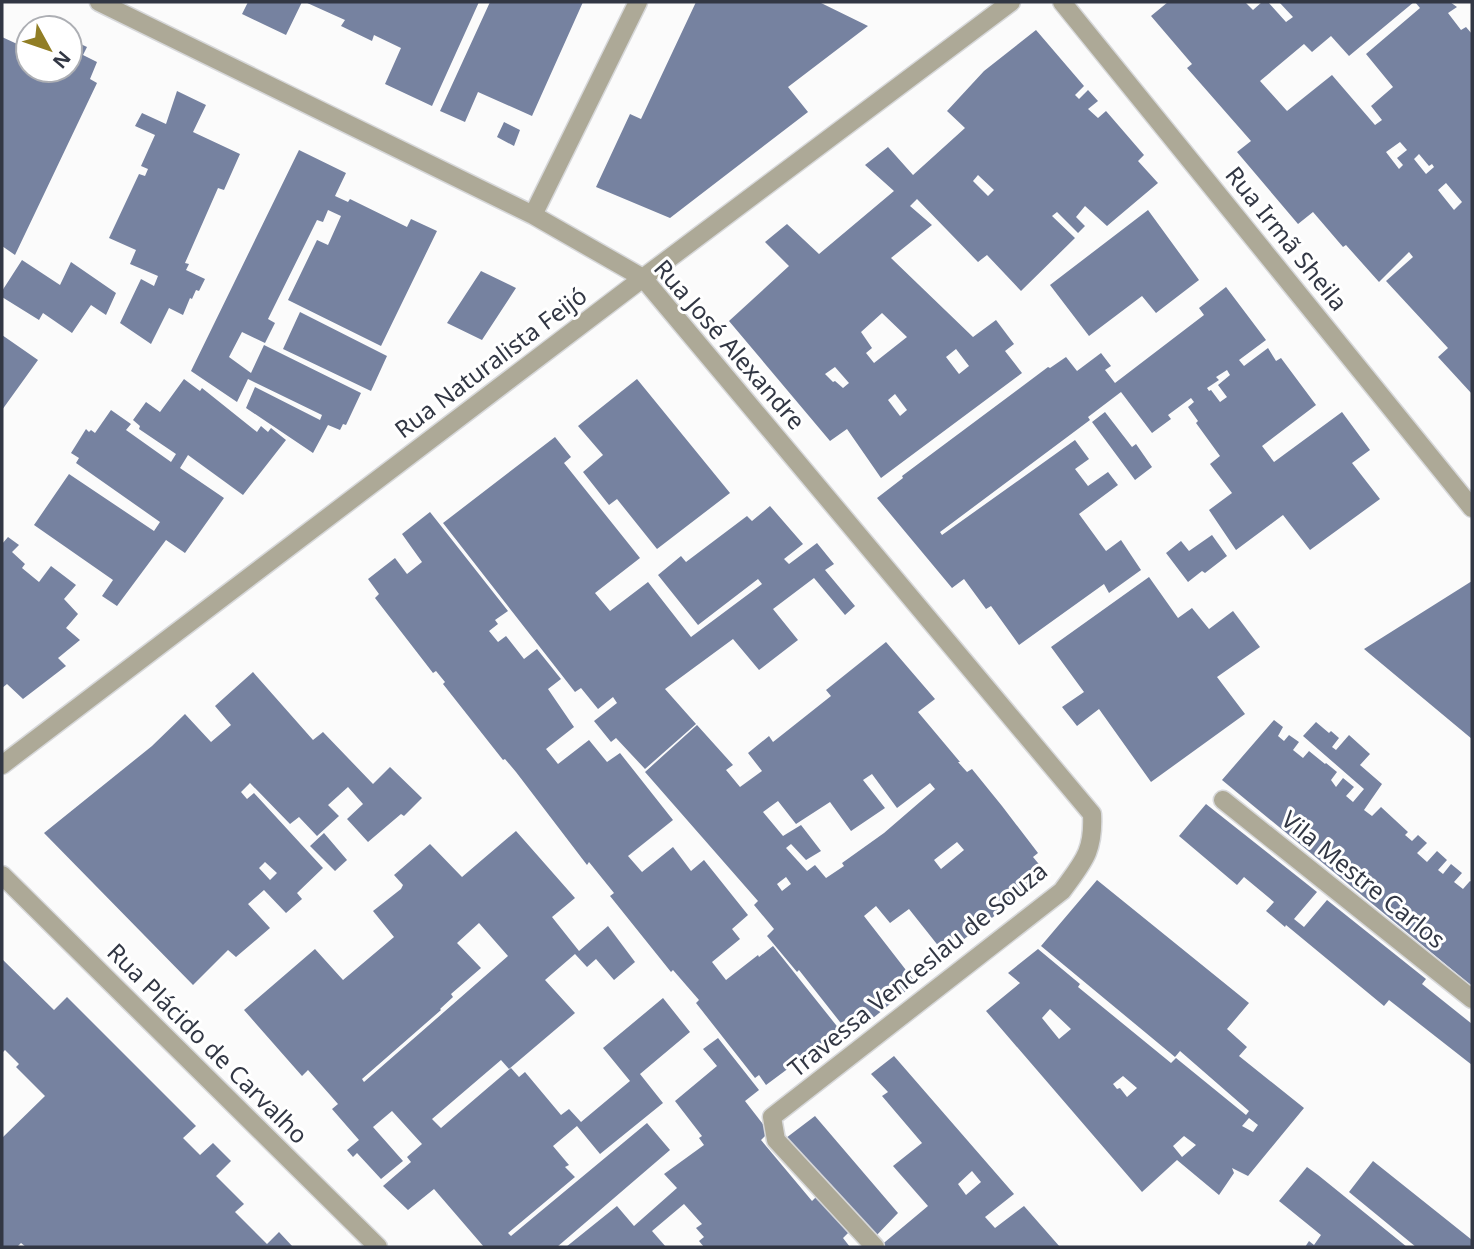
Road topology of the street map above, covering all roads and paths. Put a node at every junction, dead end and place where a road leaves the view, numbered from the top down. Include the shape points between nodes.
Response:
1 (99, 2) edge
2 (638, 2) edge
3 (1011, 2) edge
4 (1062, 2) edge
5 (533, 215) junction
6 (643, 278) junction
7 (1472, 508) edge
8 (2, 765) edge
9 (1223, 800) dead end
10 (1092, 814) joint
11 (2, 875) edge
12 (1472, 999) edge
13 (378, 1247) edge
14 (874, 1247) edge

1 - 5 street, Rua José Alexandre
2 - 5 street
3 - 6 street, Rua Naturalista Feijó
4 - 7 street, Rua Irmã Sheila
5 - 6 street, Rua José Alexandre
6 - 8 street, Rua Naturalista Feijó
6 - 10 street, Rua José Alexandre
9 - 12 street, Vila Mestre Carlos
10 - 14 street, Travessa Venceslau de Souza via 1091,844 1062,891 772,1117 776,1140
11 - 13 street, Rua Plácido de Carvalho

